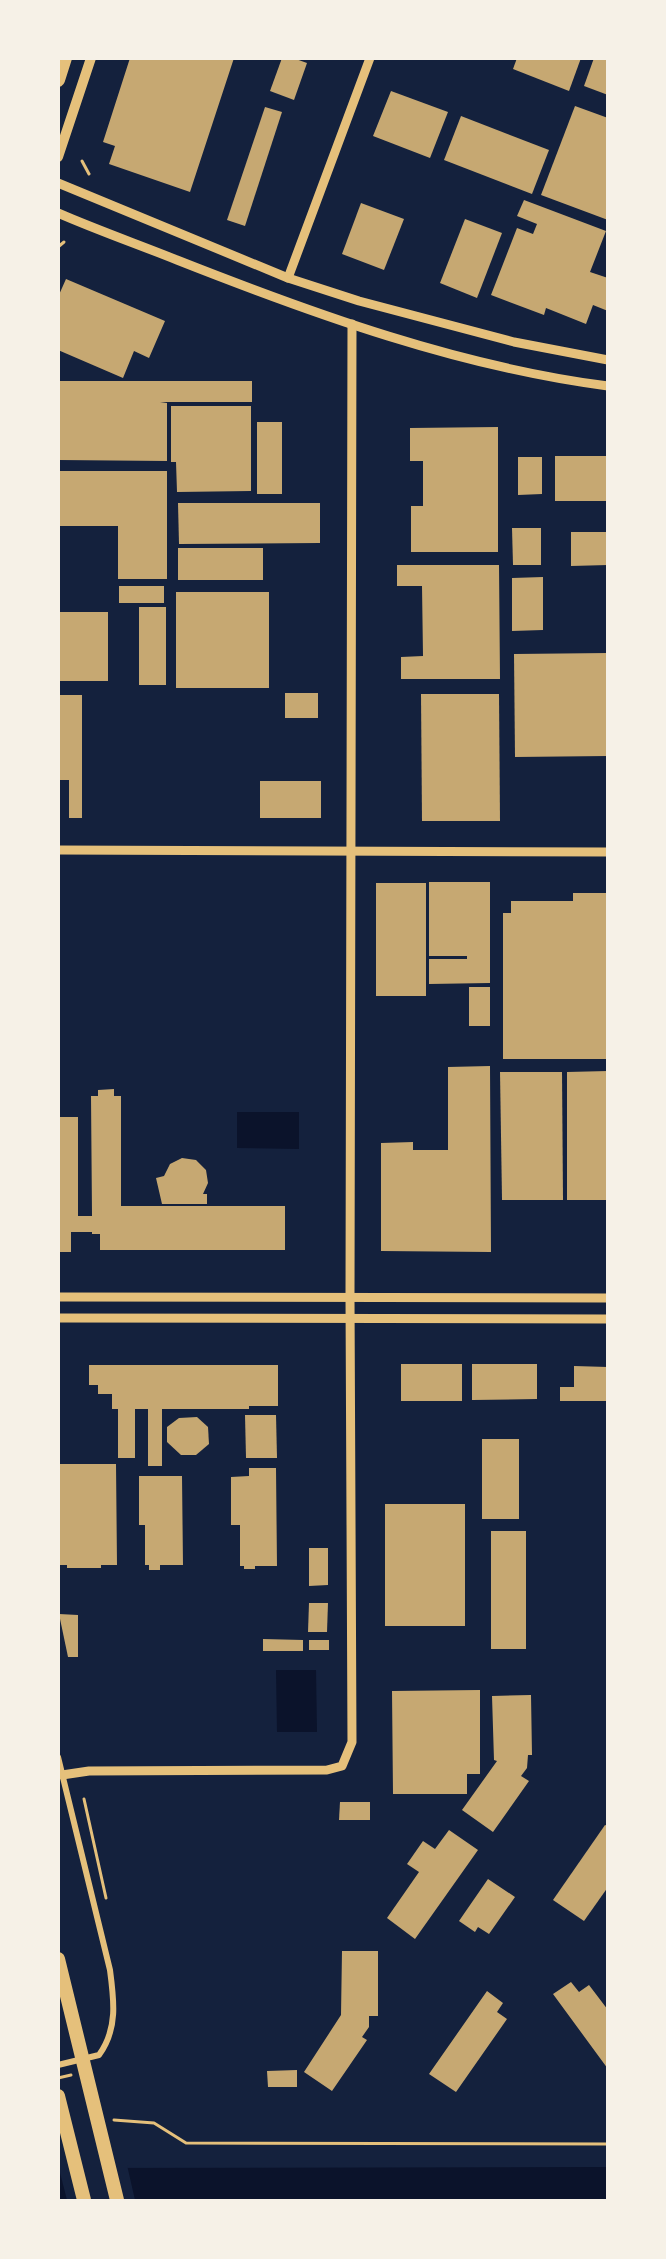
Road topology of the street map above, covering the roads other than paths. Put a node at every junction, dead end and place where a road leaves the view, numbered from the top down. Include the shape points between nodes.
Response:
1 (65, 58) edge
2 (91, 58) edge
3 (370, 58) edge
4 (58, 80) edge
5 (58, 157) edge
6 (58, 183) edge
7 (58, 213) edge
8 (288, 278) junction
9 (352, 324) junction
10 (608, 360) edge
11 (608, 386) edge
12 (58, 850) edge
13 (351, 851) junction
14 (608, 852) edge
15 (58, 1297) edge
16 (350, 1297) junction
17 (608, 1298) edge
18 (58, 1318) edge
19 (351, 1319) junction
20 (608, 1319) edge
21 (58, 1757) edge
22 (62, 1775) junction
23 (58, 1959) edge
24 (58, 2065) edge
25 (58, 2096) edge
26 (84, 2200) edge
27 (117, 2200) edge

1 - 4 highway
2 - 5 main road
3 - 8 street
6 - 8 street
7 - 9 street via 240,285
8 - 10 street via 426,320
9 - 11 street via 507,369
9 - 13 street
12 - 13 street
13 - 14 street
13 - 16 street
15 - 16 street
16 - 17 street
16 - 19 street
18 - 19 street
19 - 20 street
19 - 22 street via 352,1743 342,1766 327,1770 89,1771
21 - 22 street
22 - 24 street via 114,2000 108,2042 99,2055
23 - 27 highway
25 - 26 highway

